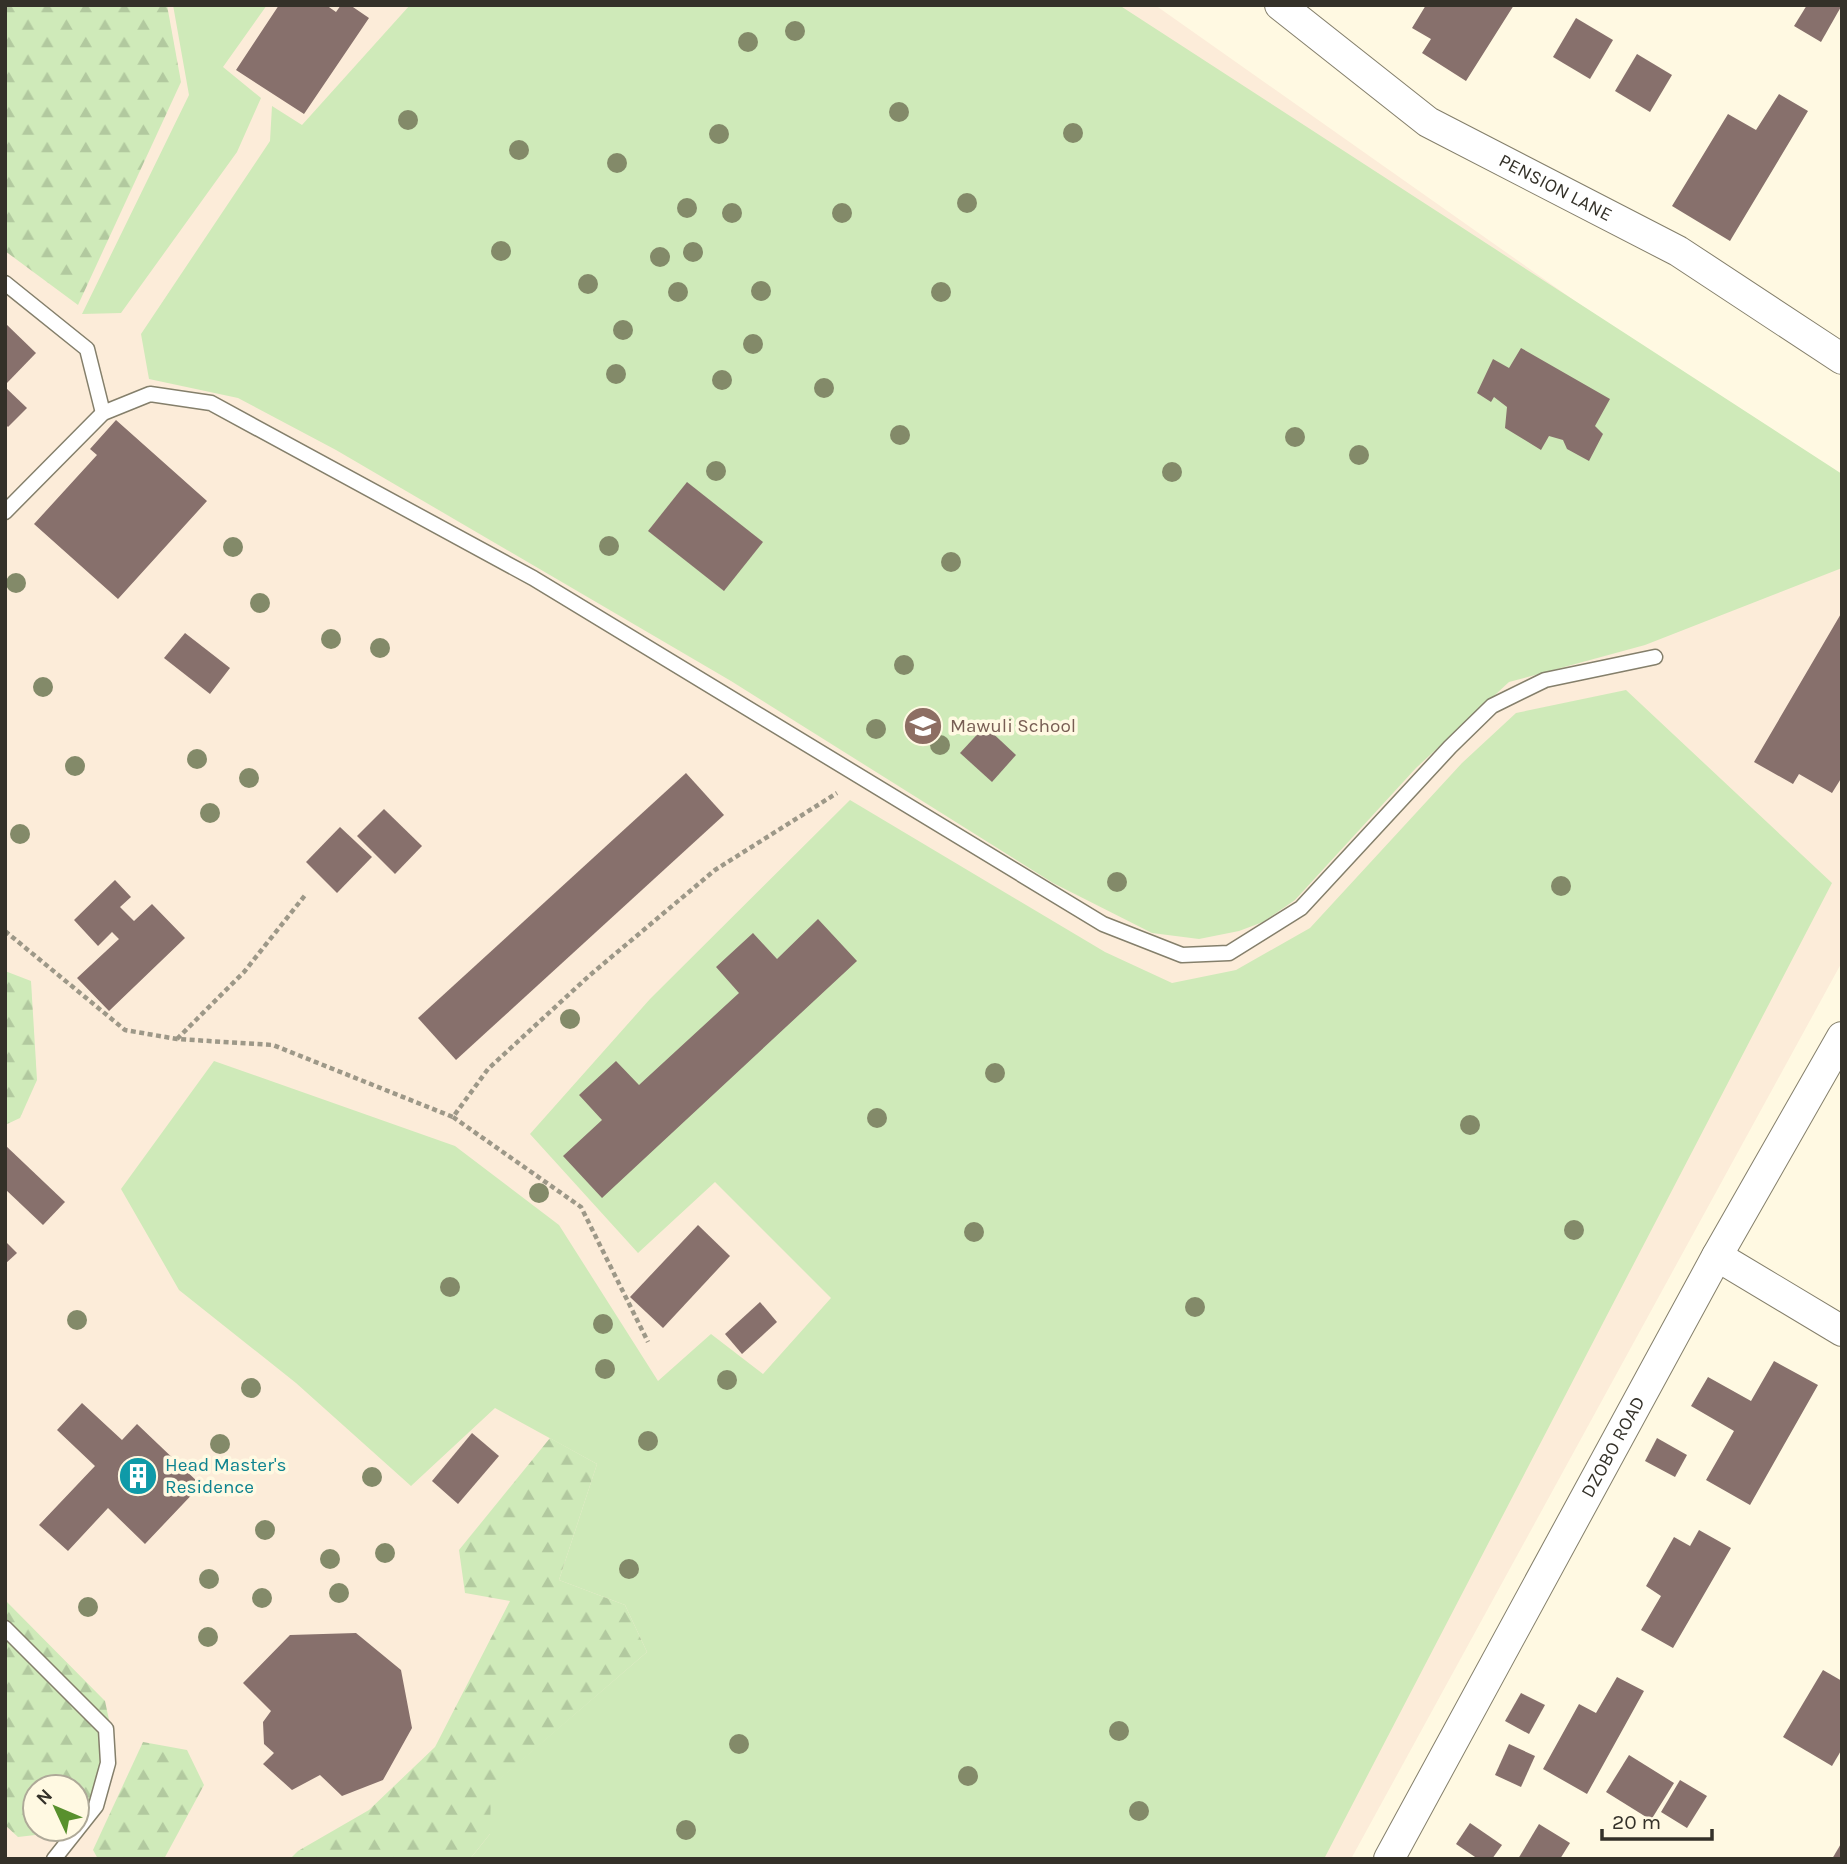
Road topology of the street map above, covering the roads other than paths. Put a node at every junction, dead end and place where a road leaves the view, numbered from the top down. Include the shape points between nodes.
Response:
1 (1280, 5) edge
2 (5, 283) edge
3 (1838, 346) edge
4 (103, 413) junction
5 (5, 512) edge
6 (1655, 657) dead end
7 (1842, 1037) edge
8 (1717, 1256) junction
9 (1842, 1331) edge
10 (5, 1628) edge
11 (54, 1859) edge
12 (1389, 1859) edge

1 - 3 street, PENSION LANE via 1428,122 1678,251
2 - 4 lane via 87,349
4 - 5 lane
4 - 6 lane via 150,394 211,403 533,578 1103,923 1182,955 1229,953 1301,908 1492,706 1545,680
7 - 8 street, DZOBO ROAD
8 - 9 street
8 - 12 street, DZOBO ROAD
10 - 11 lane via 106,1730 108,1763 96,1806

